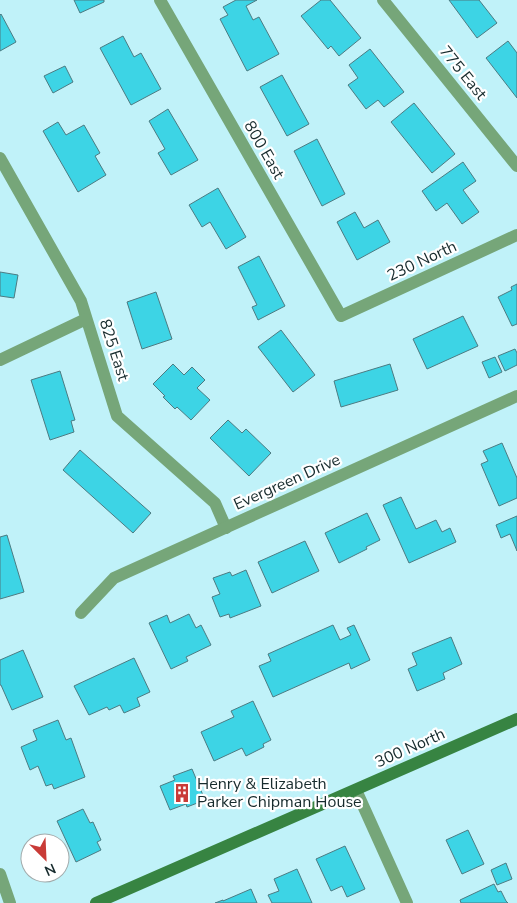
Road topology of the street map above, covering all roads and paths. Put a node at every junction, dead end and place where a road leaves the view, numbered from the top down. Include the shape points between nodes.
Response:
1 (160, 0) edge
2 (383, 0) edge
3 (0, 158) edge
4 (517, 166) edge
5 (517, 235) edge
6 (341, 316) joint
7 (86, 318) junction
8 (0, 360) edge
9 (517, 396) edge
10 (226, 528) junction
11 (81, 613) dead end
12 (517, 719) edge
13 (356, 790) junction
14 (0, 874) edge
15 (104, 901) edge
16 (10, 903) edge
17 (407, 903) edge

1 - 6 street, 800 East
2 - 4 street, 775 East
3 - 7 street, 825 East via 81,301
5 - 6 street, 230 North
7 - 8 street
7 - 10 street, 825 East via 117,416 215,503
9 - 10 street, Evergreen Drive
10 - 11 street, Evergreen Drive via 114,578
12 - 13 street, 300 North
13 - 15 street, 300 North
13 - 17 street
14 - 16 street

